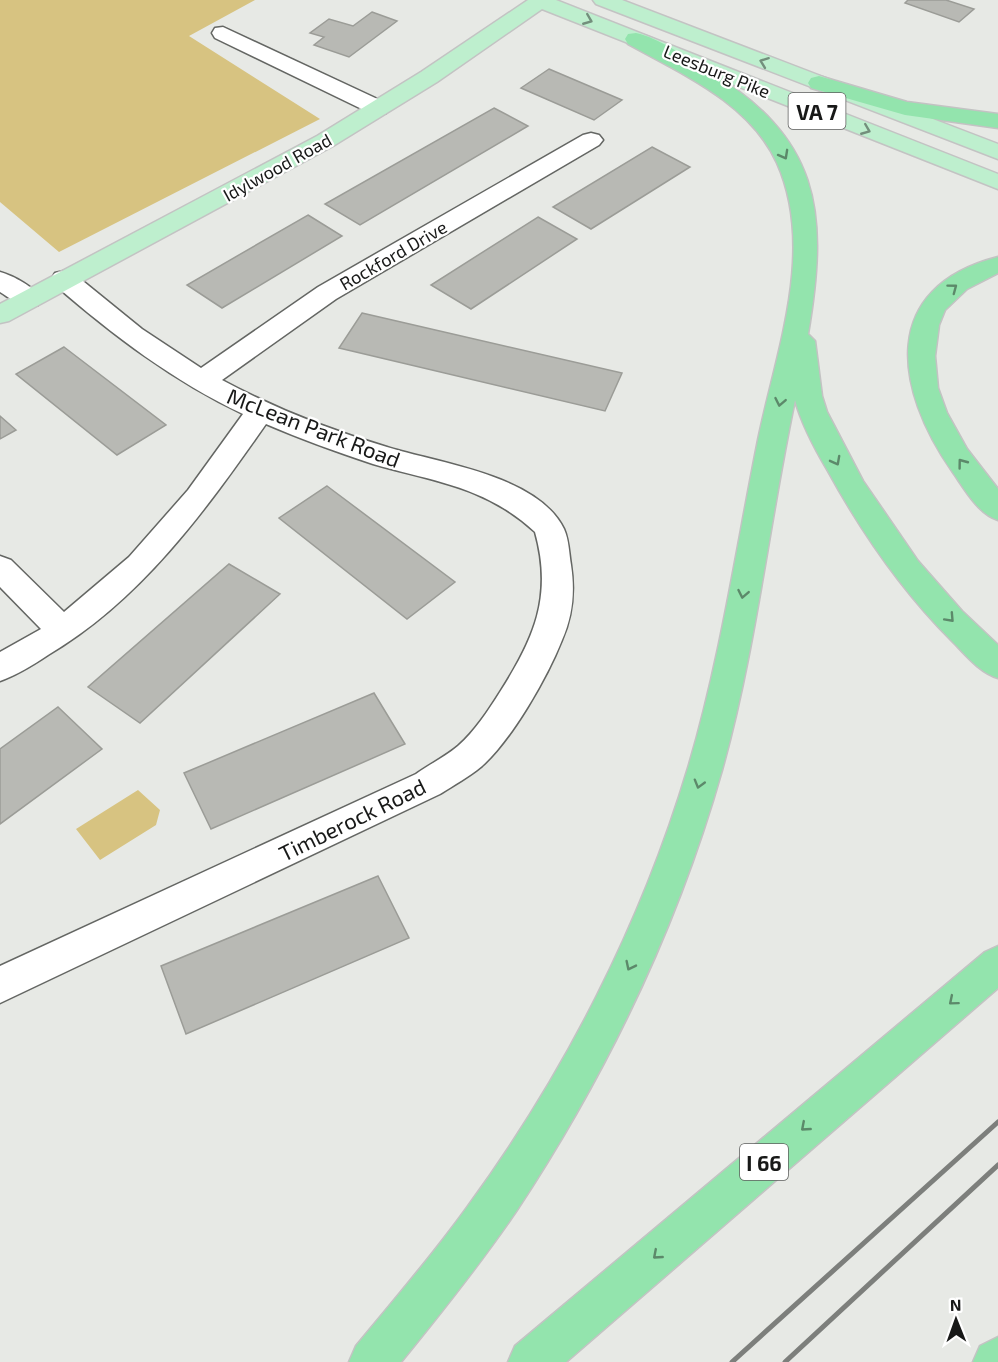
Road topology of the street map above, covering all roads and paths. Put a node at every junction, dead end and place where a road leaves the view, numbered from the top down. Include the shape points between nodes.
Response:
1 (540, 0) edge
2 (603, 0) edge
3 (223, 33) dead end
4 (636, 39) junction
5 (819, 83) junction
6 (378, 108) junction
7 (998, 121) edge
8 (591, 140) dead end
9 (998, 152) edge
10 (998, 182) edge
11 (998, 265) edge
12 (64, 279) junction
13 (0, 280) edge
14 (29, 299) junction
15 (800, 304) junction
16 (0, 315) edge
17 (201, 382) junction
18 (260, 411) junction
19 (998, 509) edge
20 (549, 528) joint
21 (0, 568) edge
22 (63, 630) junction
23 (998, 665) edge
24 (0, 668) edge
25 (998, 964) edge
26 (0, 986) edge
27 (372, 1362) edge
28 (531, 1362) edge

1 -> 4 main road, Leesburg Pike / VA 7
1 - 6 main road, Idylwood Road via 439,71
5 -> 2 main road, Leesburg Pike / VA 7
3 - 6 street
4 -> 10 main road, Leesburg Pike / VA 7
4 -> 15 highway via 748,109 772,134 801,192 806,222
5 - 7 highway via 905,108
5 - 9 main road, Leesburg Pike / VA 7
6 - 12 main road, Idylwood Road via 280,166
8 - 17 street, Rockford Drive via 327,293
19 -> 11 highway via 944,436 927,398 923,378 923,343 930,314 945,295 966,279
12 - 14 main road, Idylwood Road
12 - 17 street, McLean Park Road via 150,350
13 - 14 street
14 - 16 main road, Idylwood Road
15 -> 23 highway via 808,397 852,491 886,543 935,602
15 -> 27 highway via 721,709 669,876 633,961 576,1075 518,1171 439,1282
17 - 18 street, McLean Park Road
18 - 20 street, McLean Park Road via 380,455 496,488 523,504
18 - 22 street via 198,498 140,565
20 - 26 street, Timberock Road via 558,573 556,611 545,648 500,721 472,754 428,784
21 - 22 street
22 - 24 street
25 -> 28 highway, I 66

